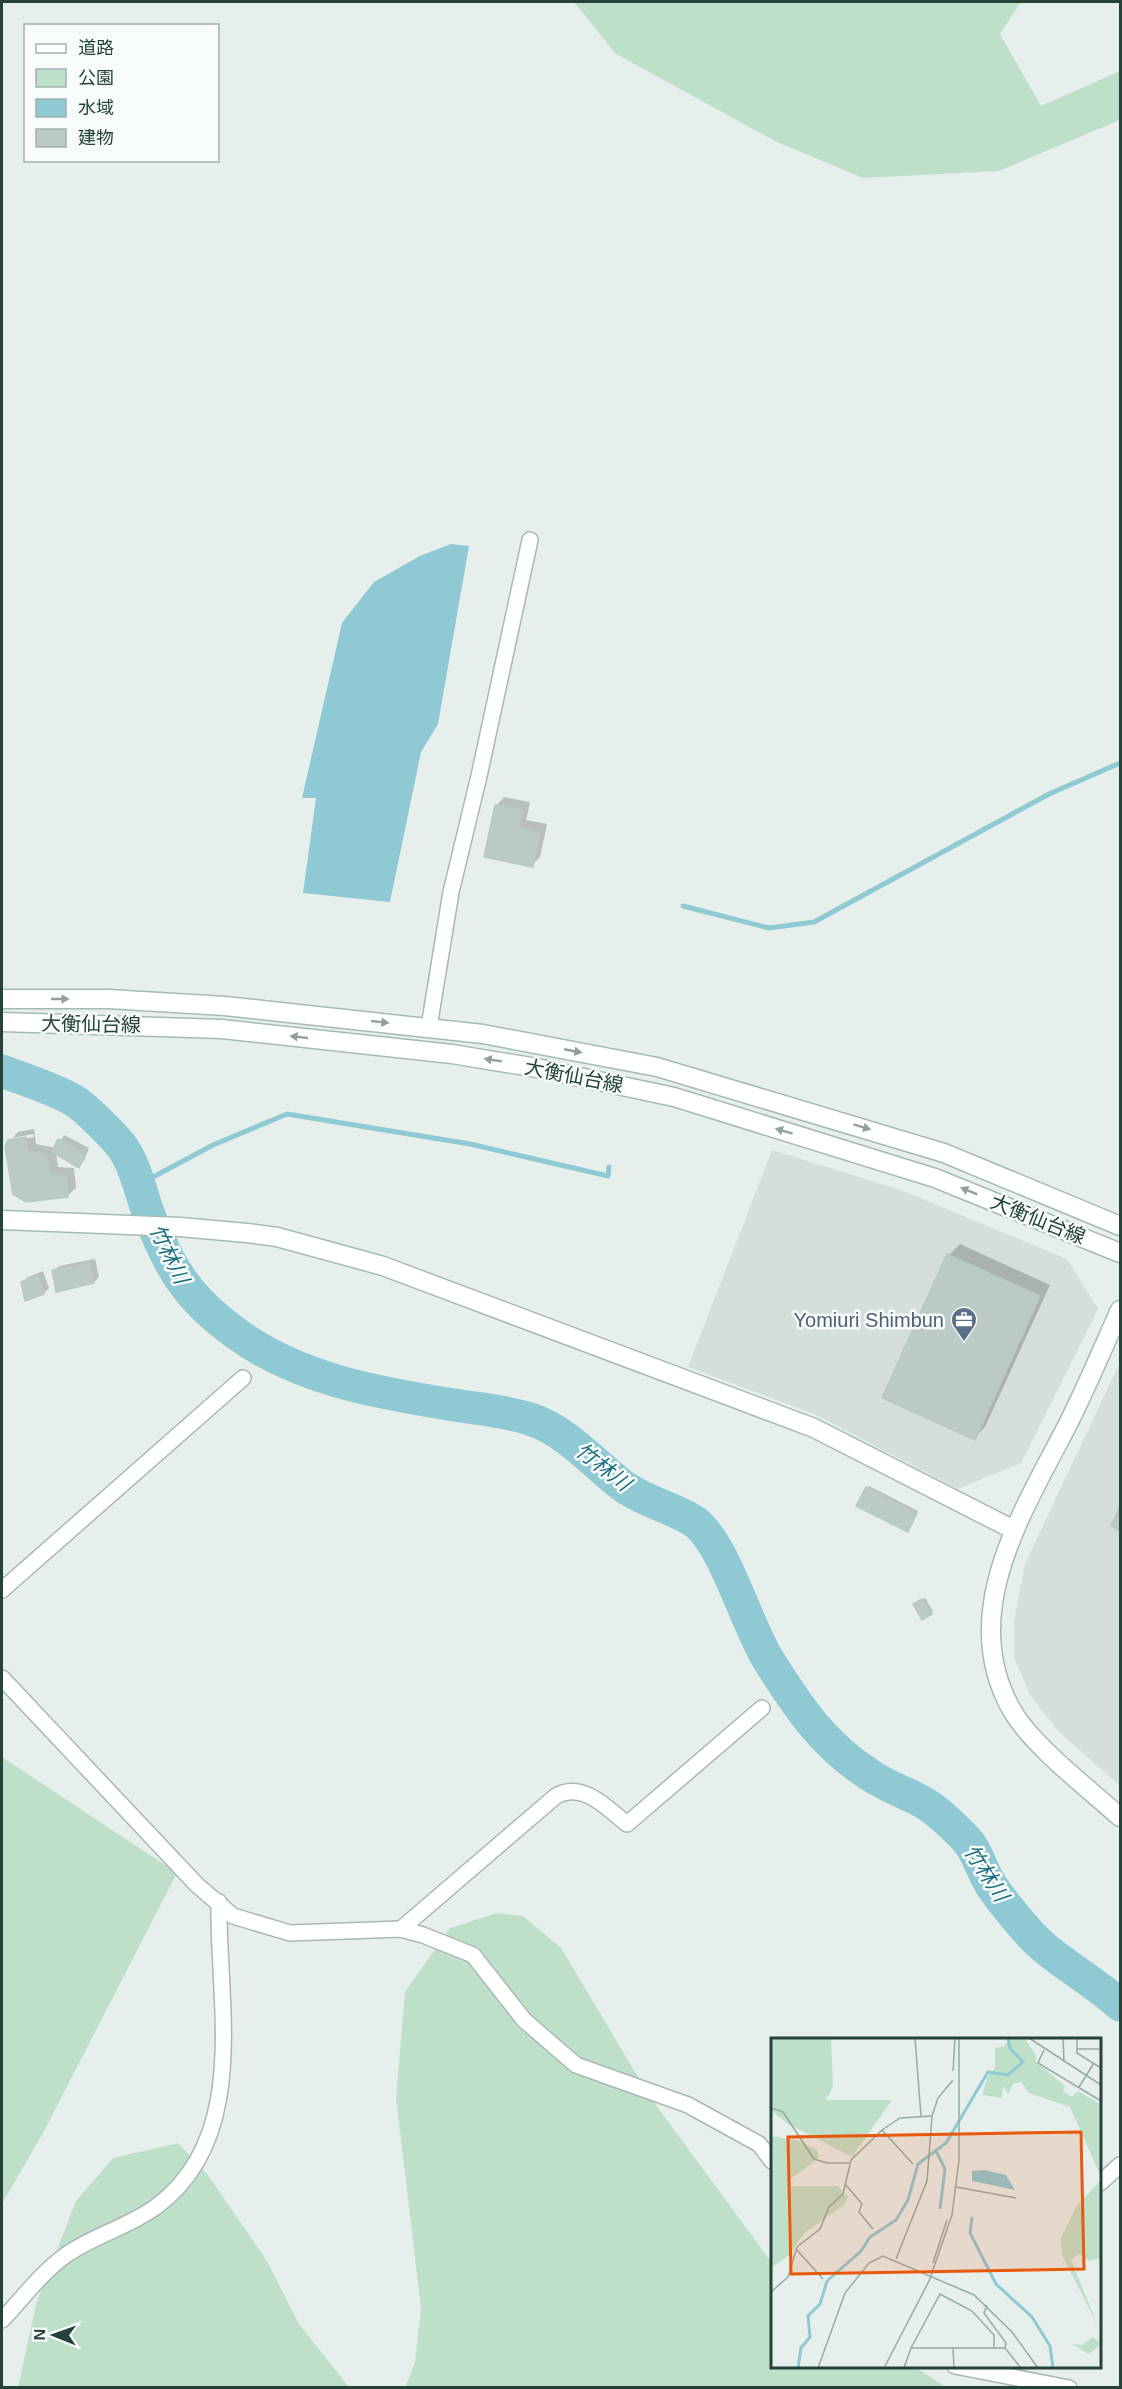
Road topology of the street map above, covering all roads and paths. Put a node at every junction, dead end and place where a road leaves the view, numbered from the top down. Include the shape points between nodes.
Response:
1 (530, 540) dead end
2 (2, 999) edge
3 (2, 1022) edge
4 (429, 1027) junction
5 (2, 1220) edge
6 (1120, 1226) edge
7 (1120, 1253) edge
8 (1120, 1310) edge
9 (243, 1378) dead end
10 (1014, 1530) junction
11 (2, 1590) edge
12 (2, 1678) edge
13 (762, 1708) dead end
14 (1120, 1817) edge
15 (219, 1902) junction
16 (401, 1929) junction
17 (771, 2160) edge
18 (1120, 2166) edge
19 (1101, 2182) edge
20 (2, 2320) edge
21 (960, 2368) edge
22 (1069, 2388) edge

1 - 4 street via 451,892
2 -> 4 main road, 大衡仙台線 via 216,1005
7 -> 3 main road, 大衡仙台線 via 935,1178 674,1096 452,1054 222,1029
4 -> 6 main road, 大衡仙台線 via 657,1067 743,1091 944,1153
5 - 10 main road via 180,1227 277,1237 383,1266 814,1428
8 - 10 main road
9 - 11 street
10 - 14 main road via 990,1612 992,1663 1002,1691 1014,1714 1043,1748
12 - 15 street via 197,1885
13 - 16 street via 627,1824 598,1800 577,1790 556,1796
15 - 16 street via 233,1916 290,1932
15 - 20 street via 222,2078 213,2124 193,2166 171,2193 141,2217 64,2256
16 - 17 street via 473,1955 524,2020 576,2065 688,2105 759,2144
18 - 19 street
21 - 22 street

